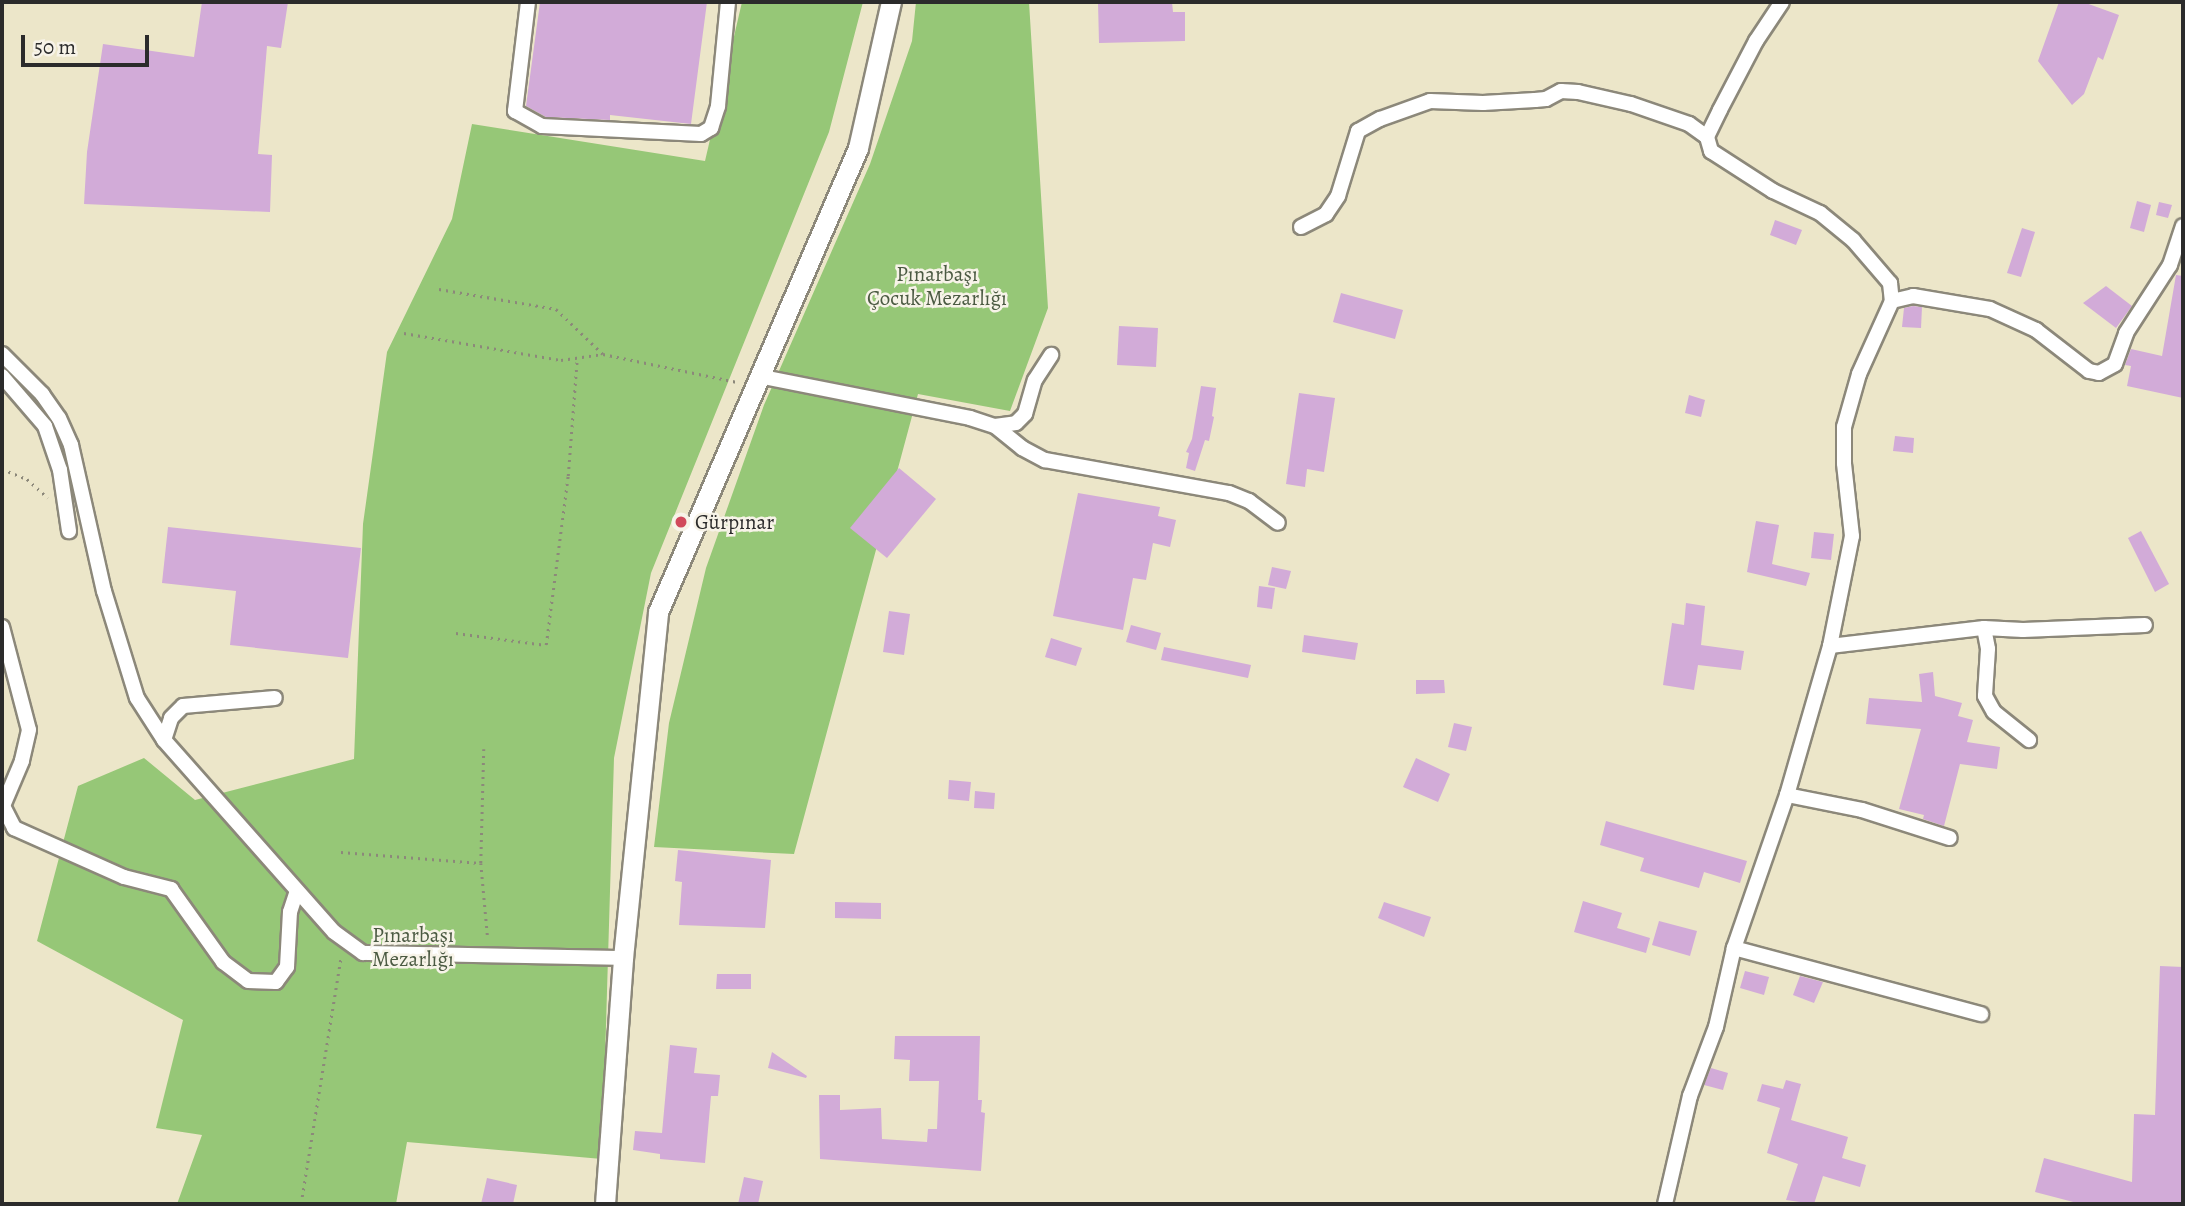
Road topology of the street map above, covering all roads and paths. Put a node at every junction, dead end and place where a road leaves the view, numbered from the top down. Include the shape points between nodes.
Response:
1 (528, 2) edge
2 (728, 2) edge
3 (891, 2) edge
4 (1782, 2) edge
5 (1707, 137) junction
6 (2183, 226) edge
7 (1301, 227) dead end
8 (439, 289) dead end
9 (1892, 301) junction
10 (404, 333) dead end
11 (2, 354) edge
12 (603, 355) junction
13 (1051, 355) dead end
14 (577, 358) junction
15 (2, 376) edge
16 (756, 381) junction
17 (995, 426) junction
18 (1278, 523) dead end
19 (69, 531) dead end
20 (2145, 625) dead end
21 (2, 627) edge
22 (1984, 628) junction
23 (456, 633) dead end
24 (1830, 646) junction
25 (275, 698) dead end
26 (164, 740) junction
27 (2029, 740) dead end
28 (484, 749) dead end
29 (1787, 795) junction
30 (1950, 838) dead end
31 (341, 852) dead end
32 (481, 863) junction
33 (297, 891) junction
34 (344, 939) junction
35 (1734, 948) junction
36 (489, 954) junction
37 (623, 958) junction
38 (1981, 1014) dead end
39 (302, 1197) dead end
40 (605, 1204) edge
41 (1665, 1204) edge

1 - 2 street via 514,111 542,126 701,134 711,128 718,106
3 - 16 main road via 858,148
4 - 5 street via 1756,41
5 - 7 street via 1689,124 1578,92 1561,91 1535,100 1430,101 1358,131 1338,196 1326,214
5 - 9 street via 1711,151 1735,169 1820,213 1853,240 1890,283
6 - 9 street via 2170,265 2126,333 2115,364 2099,373 2089,371 2036,330 1990,309 1913,296
8 - 12 path via 556,309
9 - 24 street via 1859,374 1844,427 1852,536
10 - 14 path via 561,360
11 - 26 street via 42,394 71,445 104,591 136,698
12 - 14 path
12 - 16 path
13 - 17 street via 1035,380 1025,414 1016,423
14 - 23 path via 568,476 546,645
15 - 19 street via 45,426 60,470
16 - 17 street via 867,396
16 - 37 main road via 658,612
17 - 18 street via 1045,460 1229,493 1249,501
20 - 22 street
21 - 33 street via 29,730 3,806 14,828 124,877 171,889 223,962 248,981 276,982 287,967 290,912
22 - 24 street
22 - 27 street via 1988,649 1985,696 1994,712
24 - 29 street
25 - 26 street via 183,706 171,718
26 - 33 street
28 - 32 path
29 - 30 street via 1862,810
29 - 35 street
31 - 32 path
32 - 36 path
33 - 34 street
34 - 36 street via 363,953
34 - 39 path
35 - 38 street
35 - 41 street via 1716,1027 1679,1133
36 - 37 street
37 - 40 main road

